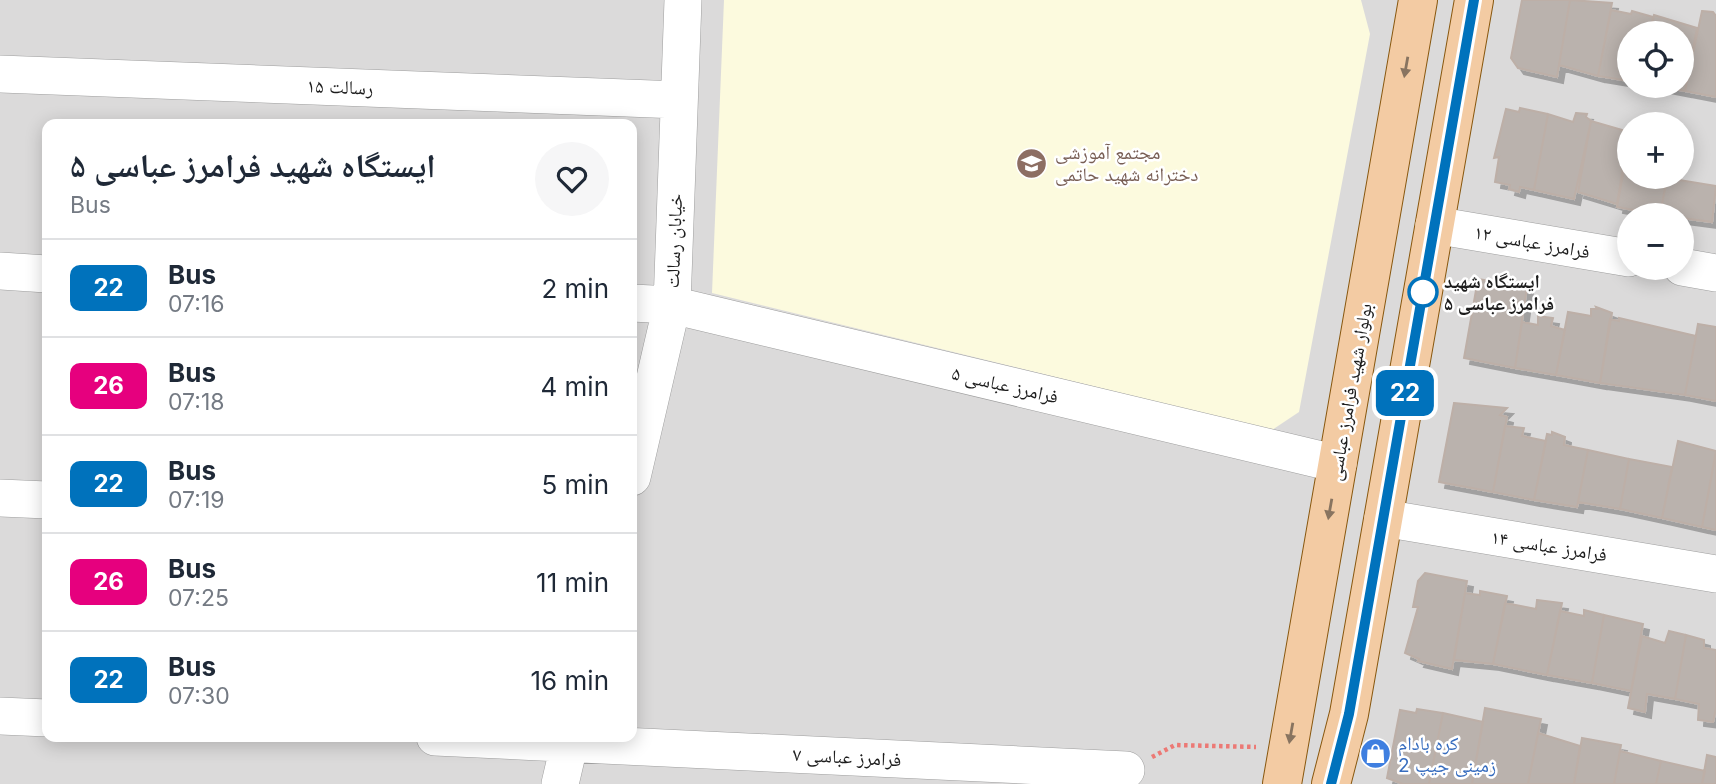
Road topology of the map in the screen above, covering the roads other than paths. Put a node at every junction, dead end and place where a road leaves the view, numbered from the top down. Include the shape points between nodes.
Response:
1 (682, 0) edge
2 (1418, 0) edge
3 (1474, 0) edge
4 (0, 74) edge
5 (679, 100) junction
6 (1434, 225) junction
7 (1617, 256) edge
8 (1694, 269) edge
9 (0, 271) edge
10 (1716, 273) edge
11 (42, 274) edge
12 (637, 303) edge
13 (672, 306) junction
14 (637, 456) edge
15 (1338, 464) junction
16 (0, 498) edge
17 (42, 500) edge
18 (1383, 518) junction
19 (1716, 574) edge
20 (0, 716) edge
21 (42, 718) edge
22 (570, 742) edge
23 (607, 742) edge
24 (1126, 770) road end
25 (560, 784) edge
26 (1282, 784) edge
27 (1331, 784) edge

1 - 5 street, خیابان رسالت
2 -> 15 main road, بولوار شهید فرامرز عباسی
3 - 6 main road
4 - 5 street, رسالت ۱۵
5 - 13 street, خیابان رسالت
6 - 7 street, فرامرز عباسی ۱۲
6 - 18 main road
8 - 10 street
9 - 11 street
12 - 13 street, فرامرز عباسی ۵
13 - 14 street, خیابان رسالت
13 - 15 street, فرامرز عباسی ۵
15 -> 26 main road, بولوار شهید فرامرز عباسی
16 - 17 street
18 - 19 street, فرامرز عباسی ۱۴
18 - 27 main road via 1349,714
20 - 21 street
22 - 25 street
23 - 24 street, فرامرز عباسی ۷

